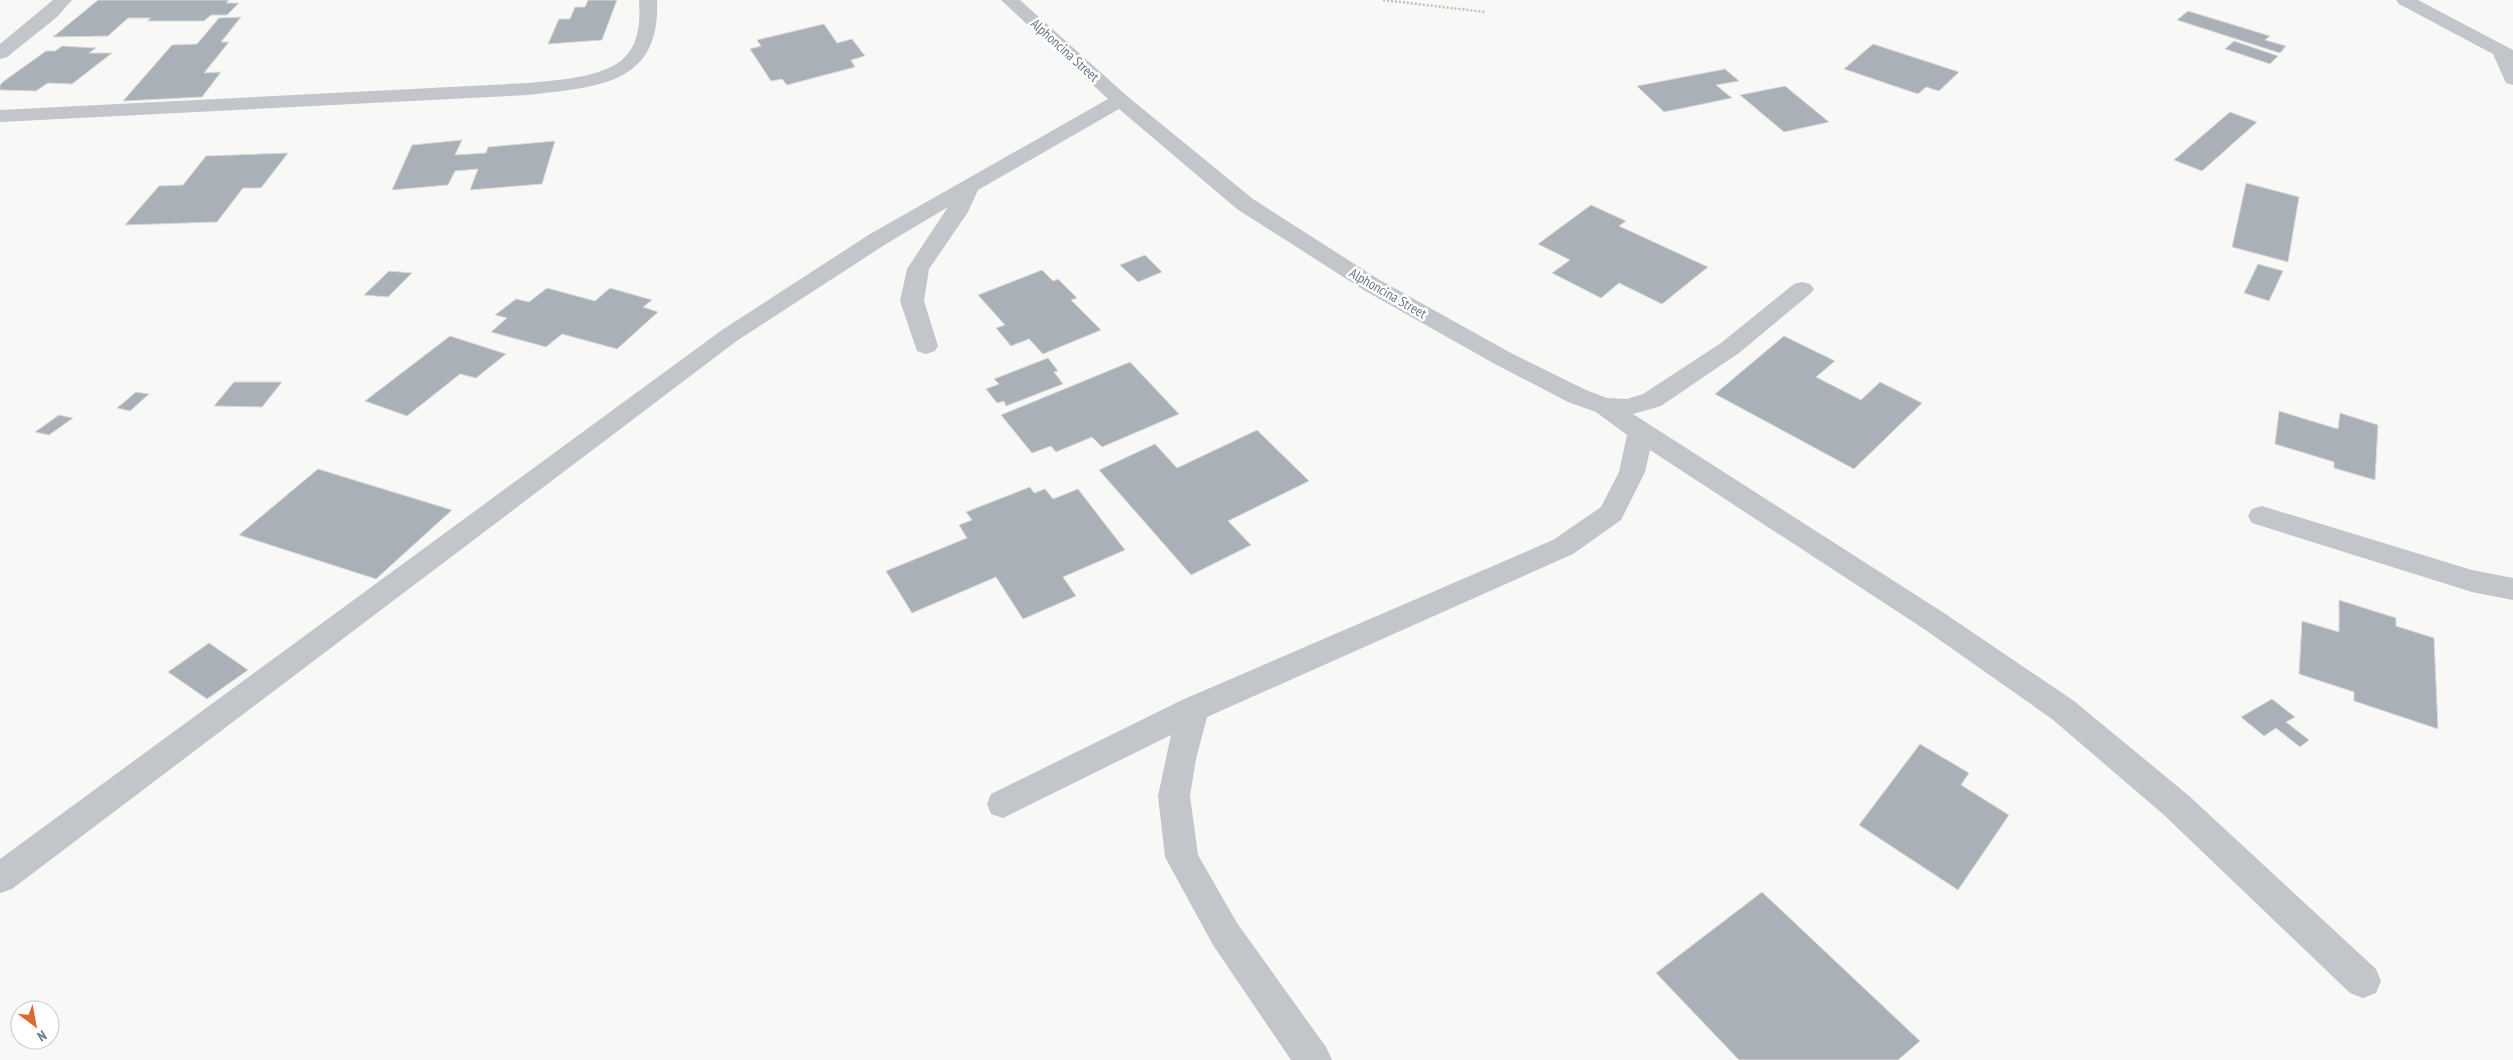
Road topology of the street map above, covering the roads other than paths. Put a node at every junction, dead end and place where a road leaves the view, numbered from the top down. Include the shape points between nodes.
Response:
1 (63, 0) edge
2 (648, 0) edge
3 (1010, 0) edge
4 (2405, 0) edge
5 (0, 53) edge
6 (2507, 54) edge
7 (2513, 79) edge
8 (1120, 100) junction
9 (0, 116) edge
10 (969, 187) junction
11 (1802, 289) dead end
12 (926, 346) dead end
13 (1605, 406) junction
14 (1641, 432) junction
15 (2262, 516) dead end
16 (2513, 589) edge
17 (1194, 709) junction
18 (1003, 804) dead end
19 (0, 878) edge
20 (2363, 981) dead end
21 (1313, 1060) edge

1 - 5 street
2 - 9 street via 649,20 643,44 634,60 612,72 581,82 528,89
3 - 8 street, Alphoncina Street
4 - 6 street
6 - 7 street
8 - 10 street
8 - 13 street, Alphoncina Street via 1245,204 1370,284 1502,358 1577,396
10 - 12 street via 957,212 918,269 912,301
10 - 19 street via 878,239 730,335
11 - 13 street, Alphoncina Street via 1730,348 1652,400 1627,407
13 - 14 street
14 - 17 street via 1632,472 1611,513 1563,547
14 - 20 street via 1934,621 2064,710 2176,805
15 - 16 street via 2472,581
17 - 18 street
17 - 21 street via 1174,796 1182,857 1225,934

